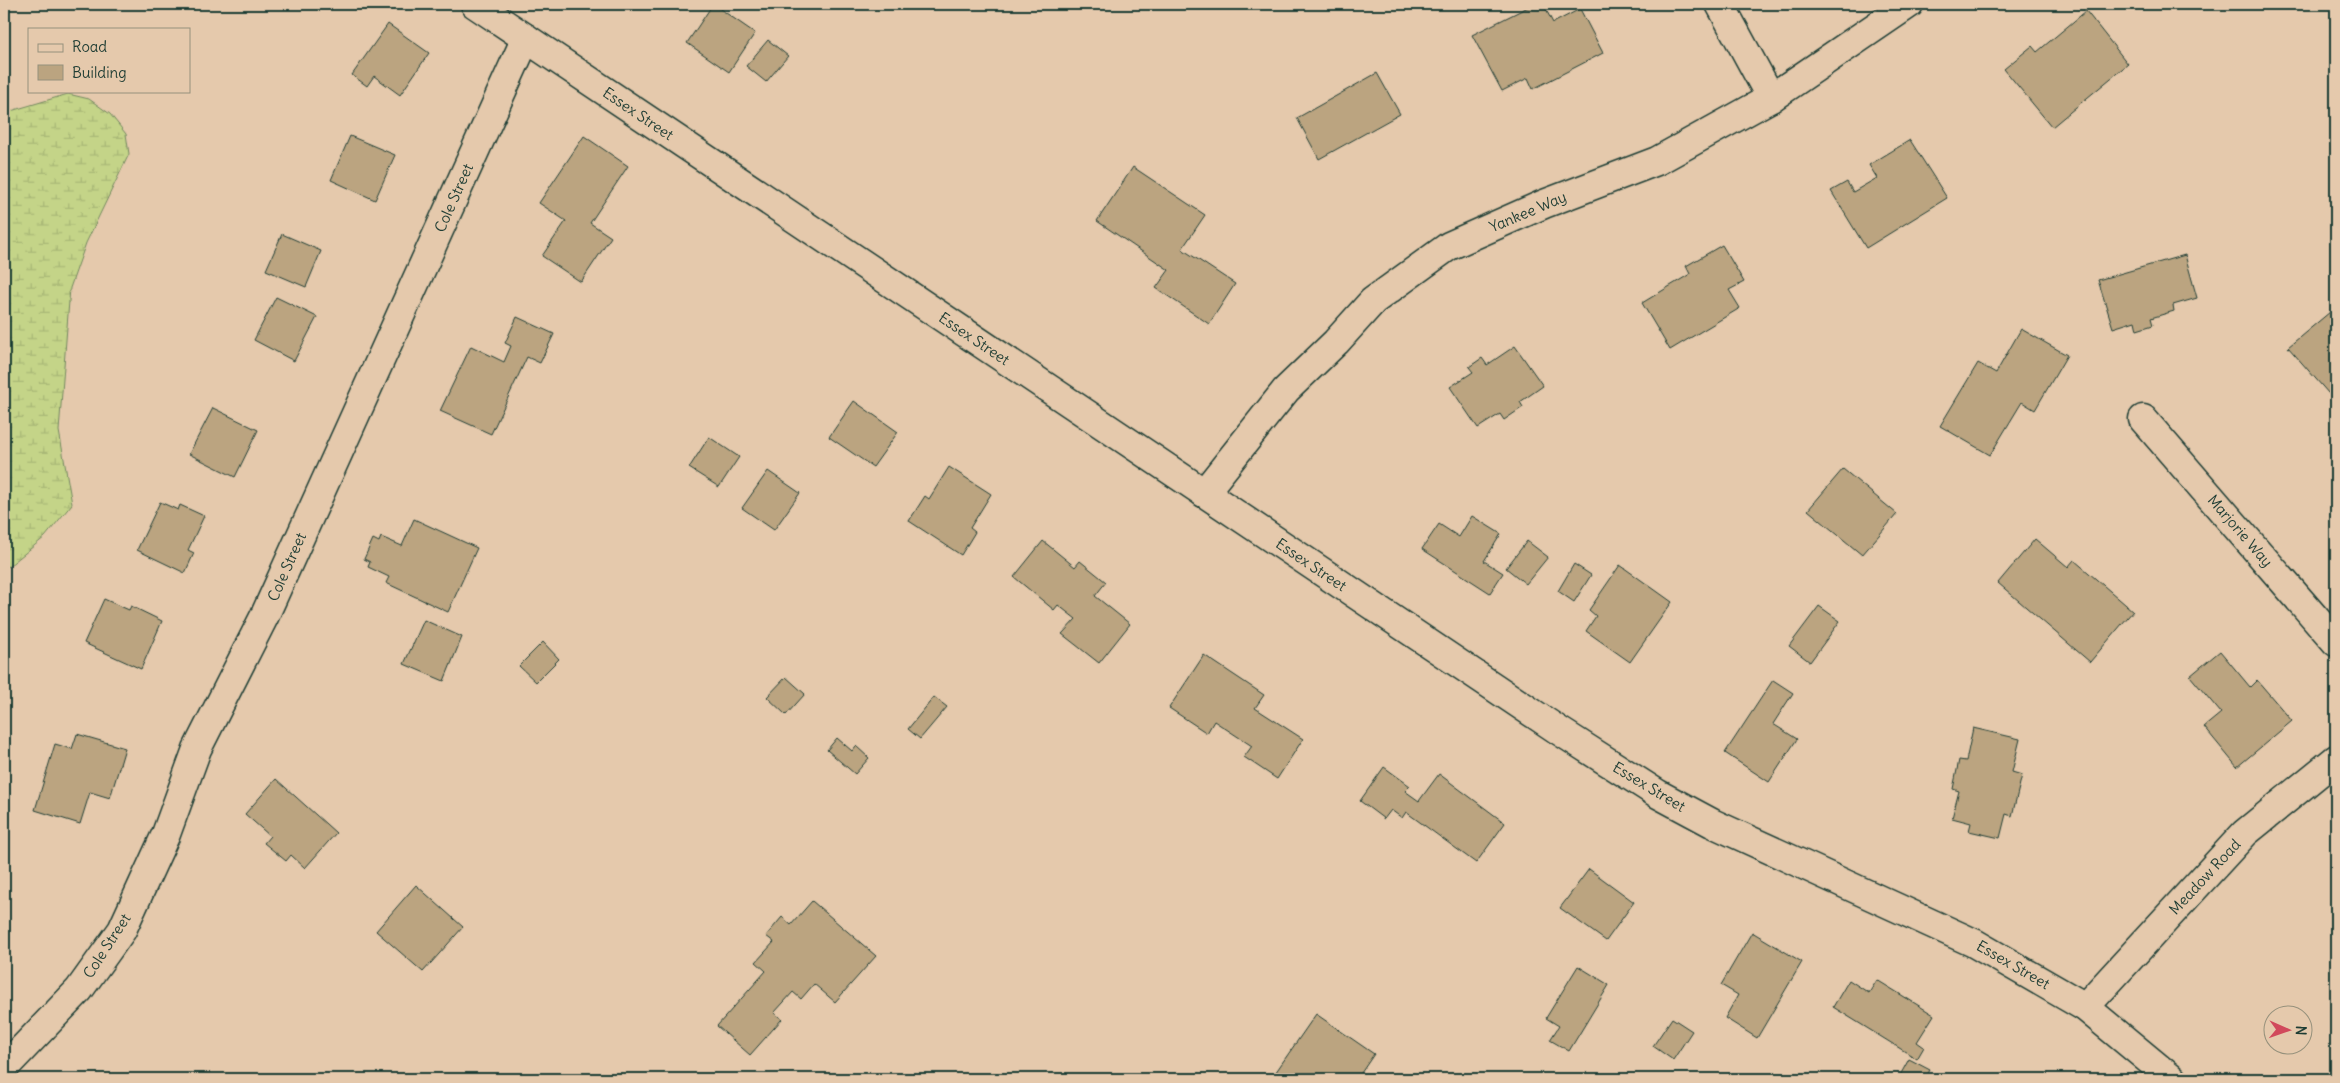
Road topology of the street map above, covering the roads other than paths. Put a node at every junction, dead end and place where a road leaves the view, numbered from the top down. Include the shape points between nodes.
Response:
1 (475, 4) edge
2 (1720, 4) edge
3 (1909, 4) edge
4 (526, 38) junction
5 (1771, 98) junction
6 (2143, 419) dead end
7 (1204, 493) junction
8 (2336, 642) edge
9 (2336, 759) edge
10 (2085, 1007) junction
11 (4, 1068) edge
12 (2172, 1079) edge

1 - 4 street, Essex Street
2 - 5 street
3 - 5 street, Yankee Way
4 - 7 street, Essex Street
4 - 11 street, Cole Street via 264,617 197,749 166,834 122,930 79,990
5 - 7 street, Yankee Way via 1658,161 1544,204 1449,246 1373,301 1286,390
6 - 8 street, Marjorie Way
7 - 10 street, Essex Street via 1658,794 1712,823 1974,942
9 - 10 street, Meadow Road via 2245,833
10 - 12 street, Essex Street

